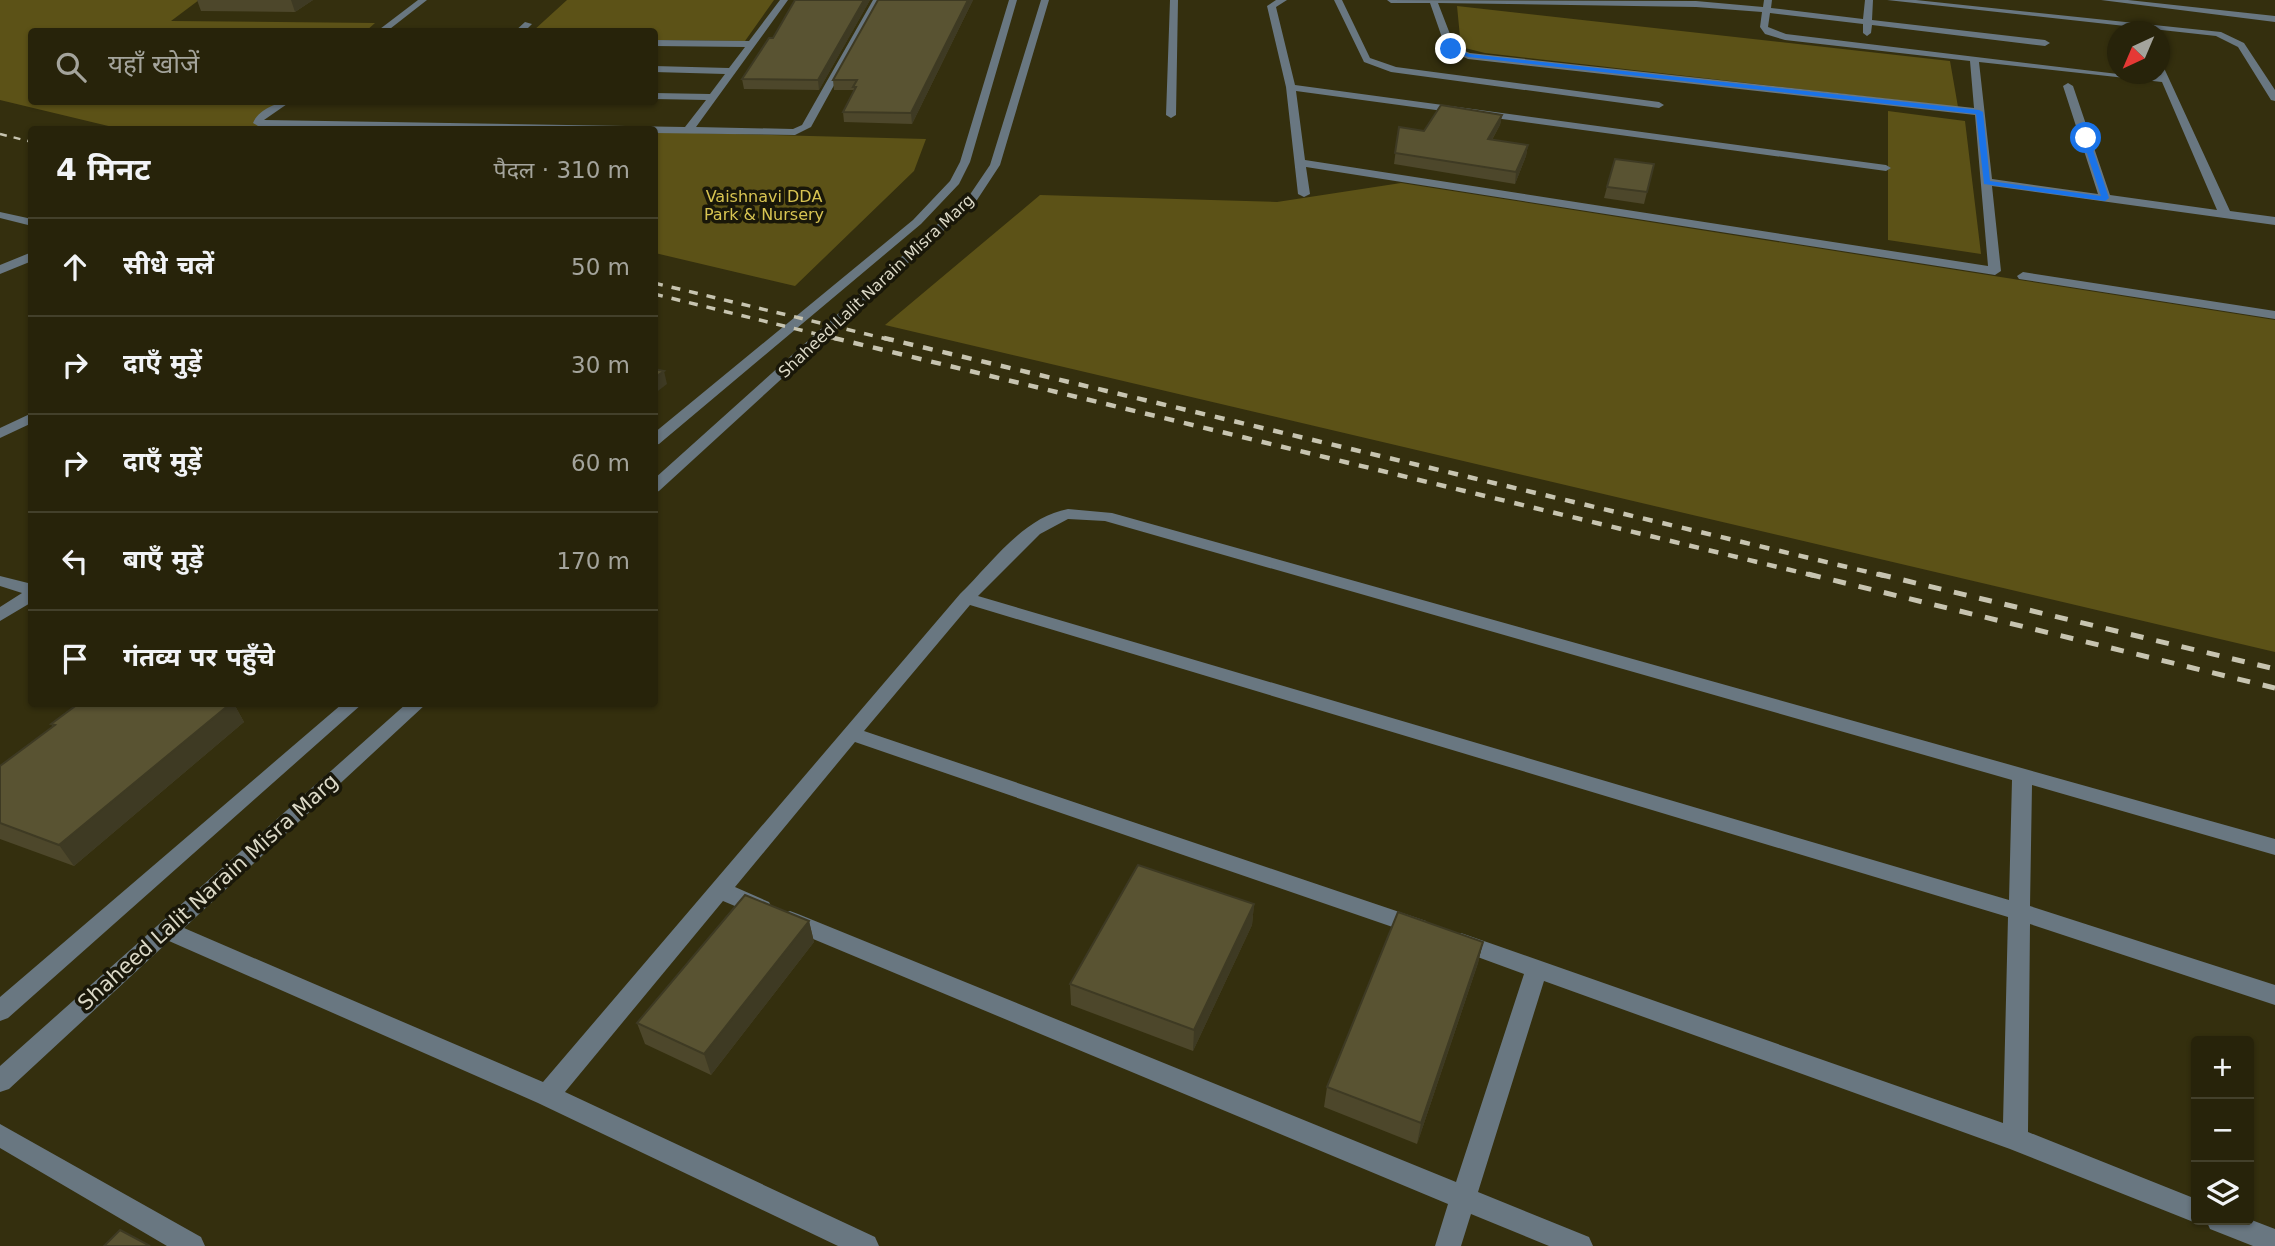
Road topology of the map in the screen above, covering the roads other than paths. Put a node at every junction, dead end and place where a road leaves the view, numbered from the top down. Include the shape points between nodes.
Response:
1 (423, 0) edge
2 (784, 0) edge
3 (877, 0) edge
4 (1013, 0) edge
5 (1045, 0) edge
6 (1174, 0) edge
7 (1283, 0) edge
8 (1338, 0) edge
9 (1391, 0) edge
10 (1869, 0) edge
11 (1891, 0) edge
12 (2105, 0) edge
13 (1433, 1) edge
14 (1682, 2) edge
15 (1768, 5) edge
16 (2216, 12) junction
17 (2275, 19) edge
18 (1867, 22) junction
19 (528, 23) dead end
20 (2107, 24) edge
21 (385, 28) edge
22 (523, 28) edge
23 (2170, 31) edge
24 (2227, 36) junction
25 (2020, 40) junction
26 (658, 43) edge
27 (2045, 43) dead end
28 (754, 44) junction
29 (1867, 47) junction
30 (1974, 58) junction
31 (2025, 64) junction
32 (658, 69) edge
33 (734, 71) junction
34 (2107, 73) edge
35 (2168, 84) edge
36 (2068, 86) dead end
37 (1292, 88) junction
38 (658, 96) edge
39 (714, 97) junction
40 (2275, 98) edge
41 (280, 105) edge
42 (1659, 105) dead end
43 (1979, 112) junction
44 (1171, 115) dead end
45 (517, 126) edge
46 (658, 128) edge
47 (690, 128) junction
48 (1301, 163) junction
49 (1886, 169) dead end
50 (1986, 182) junction
51 (1304, 194) dead end
52 (2105, 198) junction
53 (2225, 214) junction
54 (0, 215) edge
55 (2275, 221) edge
56 (28, 222) edge
57 (28, 258) edge
58 (0, 270) edge
59 (2023, 276) dead end
60 (2275, 315) edge
61 (28, 419) edge
62 (0, 434) edge
63 (658, 438) edge
64 (658, 484) edge
65 (0, 580) edge
66 (28, 590) edge
67 (28, 595) edge
68 (966, 598) junction
69 (0, 615) edge
70 (350, 707) edge
71 (410, 707) edge
72 (852, 734) junction
73 (2022, 777) junction
74 (2275, 847) edge
75 (719, 890) junction
76 (2021, 912) junction
77 (166, 930) junction
78 (1537, 968) junction
79 (2275, 995) edge
80 (0, 1011) edge
81 (0, 1081) edge
82 (547, 1095) junction
83 (0, 1135) edge
84 (2015, 1139) junction
85 (1464, 1197) junction
86 (2191, 1209) edge
87 (2232, 1225) edge
88 (2275, 1242) edge
89 (192, 1246) edge
90 (866, 1246) edge
91 (1448, 1246) edge
92 (1580, 1246) edge

1 - 21 street
2 - 28 street
3 - 47 street via 806,127 786,132
4 - 63 street, Shaheed Lalit Narain Misra Marg via 965,162 955,181 917,222
5 - 64 street, Shaheed Lalit Narain Misra Marg via 995,165 973,198
6 - 44 street
7 - 37 street via 1271,6
8 - 42 street via 1362,53 1377,65
9 - 13 street
10 - 18 street
11 - 20 street
12 - 16 street
13 - 14 street
13 - 43 street via 1451,49 1468,56
14 - 15 street
15 - 18 street
15 - 29 street via 1764,27 1775,34
16 - 17 street
16 - 24 street
18 - 25 street
18 - 29 street
19 - 22 street
23 - 24 street
24 - 40 street via 2241,45
25 - 27 street
25 - 31 street
26 - 28 street
28 - 33 street
29 - 30 street
30 - 31 street
30 - 43 street
31 - 34 street
32 - 33 street
33 - 39 street
35 - 53 street
36 - 52 street
37 - 48 street
37 - 49 street
38 - 39 street
39 - 47 street
41 - 45 street via 258,123
43 - 50 street
46 - 47 street
48 - 50 street via 1994,271
48 - 51 street
50 - 52 street
52 - 53 street
53 - 55 street
54 - 56 street
57 - 58 street
59 - 60 street
61 - 62 street
65 - 66 street
67 - 69 street
68 - 72 street
68 - 73 street via 1046,522 1077,514 1106,516
68 - 76 street
70 - 80 street
71 - 77 street, Shaheed Lalit Narain Misra Marg
72 - 75 street
72 - 78 street
73 - 74 street
73 - 76 street
75 - 82 street
75 - 85 street
76 - 79 street
76 - 84 street
77 - 81 street, Shaheed Lalit Narain Misra Marg
77 - 82 street
78 - 84 street
78 - 85 street
82 - 90 street
83 - 89 street
84 - 86 street
85 - 91 street
85 - 92 street
87 - 88 street

